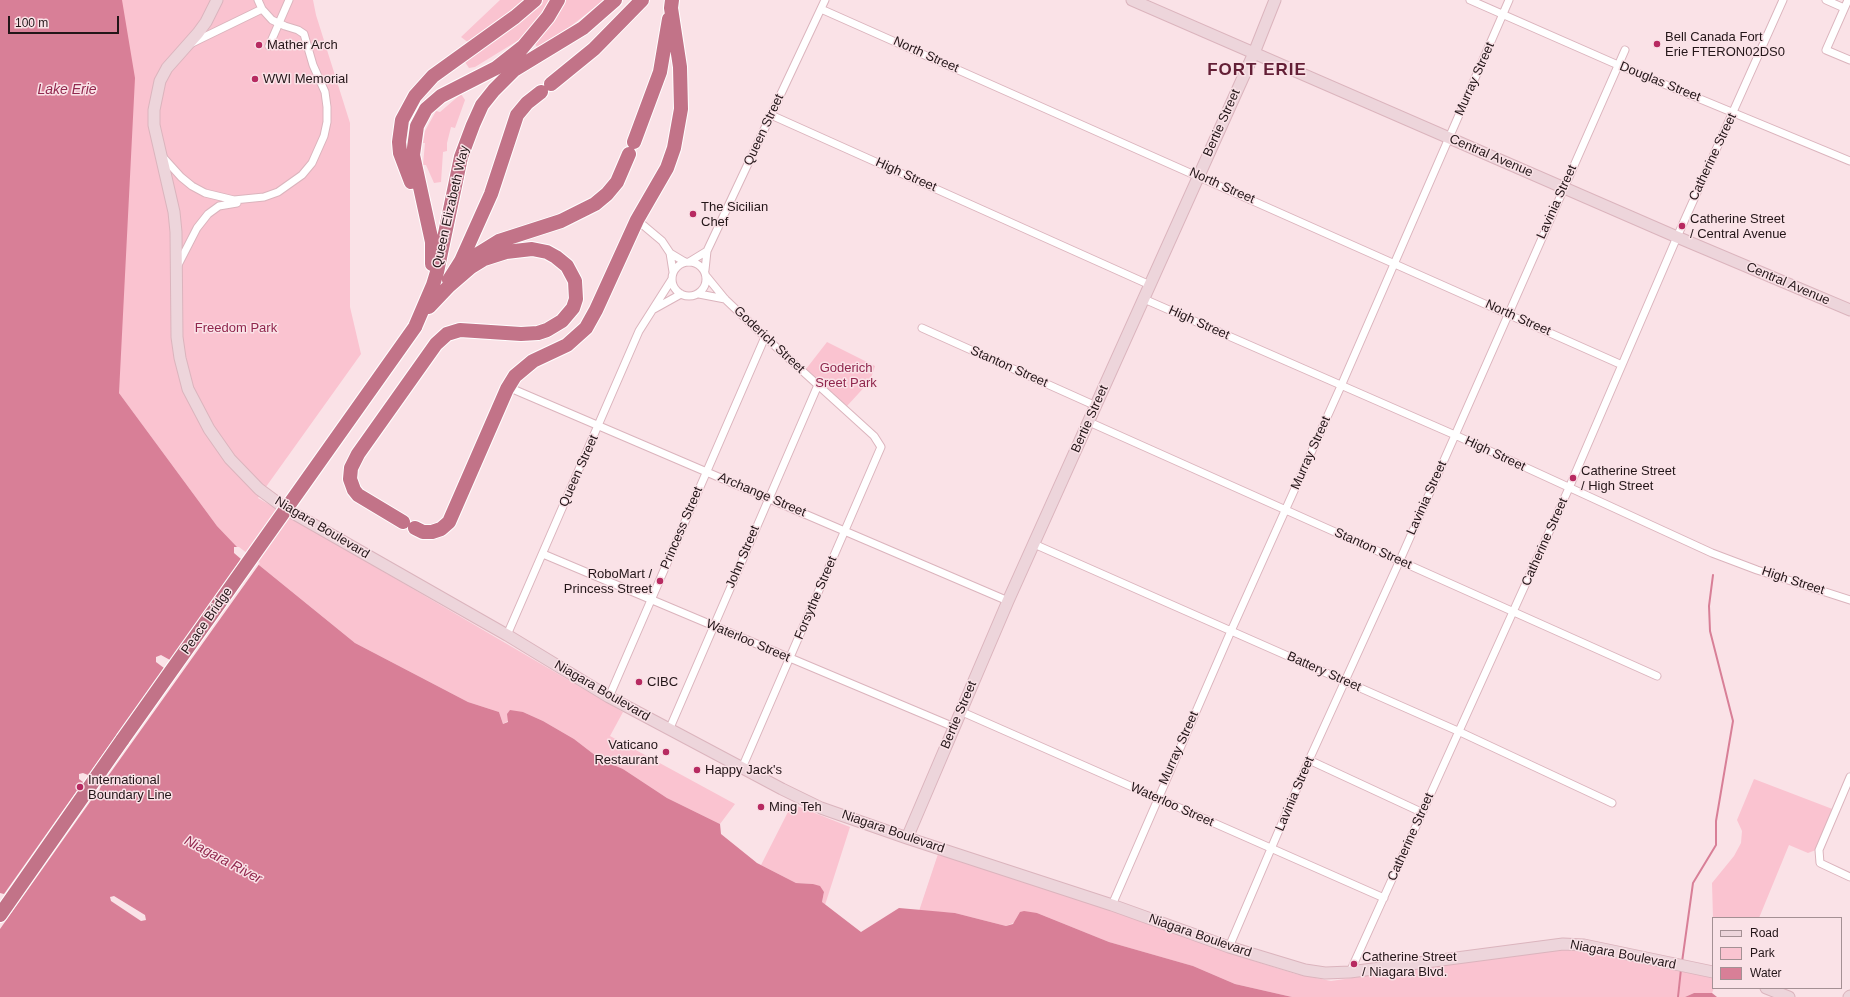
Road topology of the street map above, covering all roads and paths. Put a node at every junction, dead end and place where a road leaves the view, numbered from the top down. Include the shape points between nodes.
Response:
1 (217, 0) edge
2 (258, 0) edge
3 (289, 0) edge
4 (535, 0) edge
5 (558, 0) edge
6 (615, 0) edge
7 (642, 0) edge
8 (823, 0) edge
9 (1132, 0) edge
10 (1274, 0) edge
11 (1470, 0) edge
12 (1509, 0) edge
13 (1783, 0) edge
14 (1826, 0) edge
15 (1848, 0) edge
16 (672, 1) edge
17 (1844, 8) junction
18 (262, 9) junction
19 (821, 9) junction
20 (1503, 14) junction
21 (279, 23) junction
22 (188, 45) junction
23 (269, 46) dead end
24 (524, 46) junction
25 (1625, 50) dead end
26 (1254, 53) junction
27 (1850, 60) edge
28 (1618, 65) junction
29 (1734, 112) junction
30 (771, 115) junction
31 (1449, 138) junction
32 (162, 156) junction
33 (1850, 161) edge
34 (457, 172) junction
35 (1198, 176) junction
36 (1564, 187) junction
37 (249, 200) junction
38 (427, 219) junction
39 (638, 220) junction
40 (1677, 237) junction
41 (708, 251) junction
42 (670, 253) junction
43 (687, 262) junction
44 (1394, 263) junction
45 (176, 268) junction
46 (706, 274) junction
47 (673, 276) junction
48 (448, 282) junction
49 (1150, 285) junction
50 (681, 294) junction
51 (699, 294) junction
52 (725, 299) junction
53 (1144, 299) junction
54 (428, 304) junction
55 (654, 309) junction
56 (1850, 310) edge
57 (1509, 314) junction
58 (415, 327) joint
59 (922, 328) dead end
60 (765, 337) junction
61 (1622, 365) junction
62 (818, 385) junction
63 (1341, 386) junction
64 (515, 390) dead end
65 (1096, 406) junction
66 (1089, 422) junction
67 (599, 425) junction
68 (1455, 435) junction
69 (880, 449) joint
70 (707, 471) junction
71 (1569, 488) junction
72 (768, 498) junction
73 (1286, 510) junction
74 (845, 531) junction
75 (1034, 544) junction
76 (543, 554) junction
77 (1400, 560) junction
78 (652, 600) junction
79 (1850, 600) edge
80 (1008, 601) junction
81 (1514, 611) junction
82 (713, 626) junction
83 (1231, 630) junction
84 (507, 635) junction
85 (790, 659) junction
86 (1657, 676) dead end
87 (1345, 681) junction
88 (609, 697) junction
89 (960, 711) junction
90 (954, 727) junction
91 (669, 730) junction
92 (1460, 732) junction
93 (1309, 760) junction
94 (742, 768) junction
95 (1850, 777) edge
96 (1157, 798) junction
97 (1612, 803) dead end
98 (1421, 812) junction
99 (907, 838) junction
100 (1272, 849) junction
101 (1850, 877) edge
102 (1384, 898) junction
103 (1112, 905) junction
104 (0, 915) edge
105 (1229, 947) junction
106 (1350, 972) junction
107 (1712, 972) edge
108 (1769, 989) edge
109 (1789, 997) edge

1 - 22 main road, Niagara Boulevard via 206,22
2 - 18 street
3 - 21 street
4 - 38 highway via 516,17 433,76 418,91 407,108 401,126 399,148
5 - 24 highway via 548,17
6 - 34 highway, Queen Elizabeth Way via 578,30 514,70 494,90 482,105 472,125
7 - 48 highway via 594,49 527,103 517,115 491,194 461,261
8 - 19 street, Queen Street
9 - 26 main road, Central Avenue
10 - 26 main road, Bertie Street
11 - 20 street, Douglas Street
12 - 20 street, Murray Street
13 - 29 street, Catherine Street
14 - 17 street
15 - 17 street
16 - 39 highway via 680,67 680,122 667,168
16 - 48 highway via 656,82 617,182 595,204 572,216 488,247 464,264
17 - 27 street via 1826,50
18 - 21 street
18 - 22 street
19 - 30 street, Queen Street
19 - 35 street, North Street
20 - 28 street, Douglas Street
20 - 31 street, Murray Street
21 - 23 street
21 - 37 street via 298,30 306,38 313,65 325,92 327,122 319,150 302,175 278,192
22 - 32 main road, Niagara Boulevard via 167,68 156,95 154,125
24 - 34 highway via 487,87 474,107 462,139
24 - 38 highway via 496,68 441,96 421,117 414,136 413,155
25 - 28 street, Lavinia Street
26 - 31 main road, Central Avenue
26 - 35 main road, Bertie Street
28 - 29 street, Douglas Street
28 - 36 street, Lavinia Street
29 - 33 street, Douglas Street
29 - 40 street, Catherine Street
30 - 41 street, Queen Street
30 - 49 street, High Street
31 - 36 main road, Central Avenue
31 - 44 street, Murray Street
32 - 37 street via 181,177 206,193 227,199
32 - 45 main road, Niagara Boulevard via 174,212
34 - 54 highway, Queen Elizabeth Way
35 - 44 street, North Street
35 - 49 main road, Bertie Street
36 - 40 main road, Central Avenue
36 - 57 street, Lavinia Street
37 - 45 street, Niagara Boulevard via 219,206 208,214 197,228
38 - 54 highway via 433,253
39 - 42 street via 662,241
39 - 54 highway via 586,328 567,345 541,356 520,370 510,383 449,522 441,529 423,532 358,495 352,485 350,474 358,454 431,350 447,334 460,330 521,334 547,330 562,322 573,308 576,299 575,281 567,266 547,252 532,249 506,252 471,267
40 - 56 main road, Central Avenue
40 - 61 street, Catherine Street
41 - 43 street
41 - 46 street, Queen Street
42 - 43 street
42 - 47 street
43 - 46 street via 700,266
43 - 47 street via 678,266
44 - 57 street, North Street
44 - 63 street, Murray Street
45 - 84 main road, Niagara Boulevard via 177,337 188,389 209,429 230,459 259,488 287,510
46 - 51 street via 704,289
46 - 52 street, Goderich Street
47 - 50 street via 673,285
47 - 55 street, Queen Street
48 - 54 highway, Queen Elizabeth Way
49 - 53 main road, Bertie Street
50 - 51 street
50 - 55 street, Queen Street
51 - 52 street, Goderich Street
52 - 60 street, Goderich Street
53 - 63 street, High Street
53 - 65 main road, Bertie Street
54 - 58 highway, Queen Elizabeth Way
55 - 67 street, Queen Street via 639,331
57 - 61 street, North Street
57 - 68 street, Lavinia Street
58 - 104 highway, Peace Bridge, bridge
59 - 65 street, Stanton Street
60 - 62 street, Goderich Street
60 - 70 street, Princess Street
61 - 71 street, Catherine Street
62 - 69 street, Goderich Street via 874,436
62 - 72 street, John Street
63 - 68 street, High Street
63 - 73 street, Murray Street
64 - 67 street, Archange Street
65 - 66 main road, Bertie Street
66 - 73 street, Stanton Street
66 - 75 main road, Bertie Street
67 - 70 street, Archange Street
67 - 76 street, Queen Street
68 - 71 street, High Street
68 - 77 street, Lavinia Street
69 - 74 street, Forsythe Street
70 - 72 street, Archange Street
70 - 78 street, Princess Street
71 - 79 street, High Street via 1712,553
71 - 81 street, Catherine Street
72 - 74 street, Archange Street
72 - 82 street, John Street
73 - 77 street, Stanton Street
73 - 83 street, Murray Street
74 - 80 street, Archange Street
74 - 85 street, Forsythe Street
75 - 80 main road, Bertie Street
75 - 83 street, Battery Street
76 - 78 street, Waterloo Street
76 - 84 street, Queen Street
77 - 81 street, Stanton Street
77 - 87 street, Lavinia Street
78 - 82 street, Waterloo Street
78 - 88 street, Princess Street
80 - 89 main road, Bertie Street
81 - 86 street, Stanton Street
81 - 92 street, Catherine Street
82 - 85 street, Waterloo Street
82 - 91 street, John Street
83 - 87 street, Battery Street
83 - 96 street, Murray Street
84 - 88 main road, Niagara Boulevard
85 - 90 street, Waterloo Street
85 - 94 street, Forsythe Street
87 - 92 street, Battery Street
87 - 93 street, Lavinia Street
88 - 91 main road, Niagara Boulevard
89 - 90 main road, Bertie Street
89 - 96 street, Waterloo Street
90 - 99 main road, Bertie Street
91 - 94 main road, Niagara Boulevard
92 - 97 street, Battery Street
92 - 98 street, Catherine Street
93 - 98 street
93 - 100 street, Lavinia Street
94 - 99 main road, Niagara Boulevard via 821,808
95 - 101 street via 1819,850 1820,864
96 - 100 street, Waterloo Street
96 - 103 street, Murray Street
98 - 102 street, Catherine Street
99 - 103 main road, Niagara Boulevard
100 - 102 street, Waterloo Street
100 - 105 street, Lavinia Street
102 - 106 street, Catherine Street
103 - 105 main road, Niagara Boulevard
105 - 106 main road, Niagara Boulevard via 1306,970 1325,973
106 - 107 main road, Niagara Boulevard via 1563,944
108 - 109 main road

